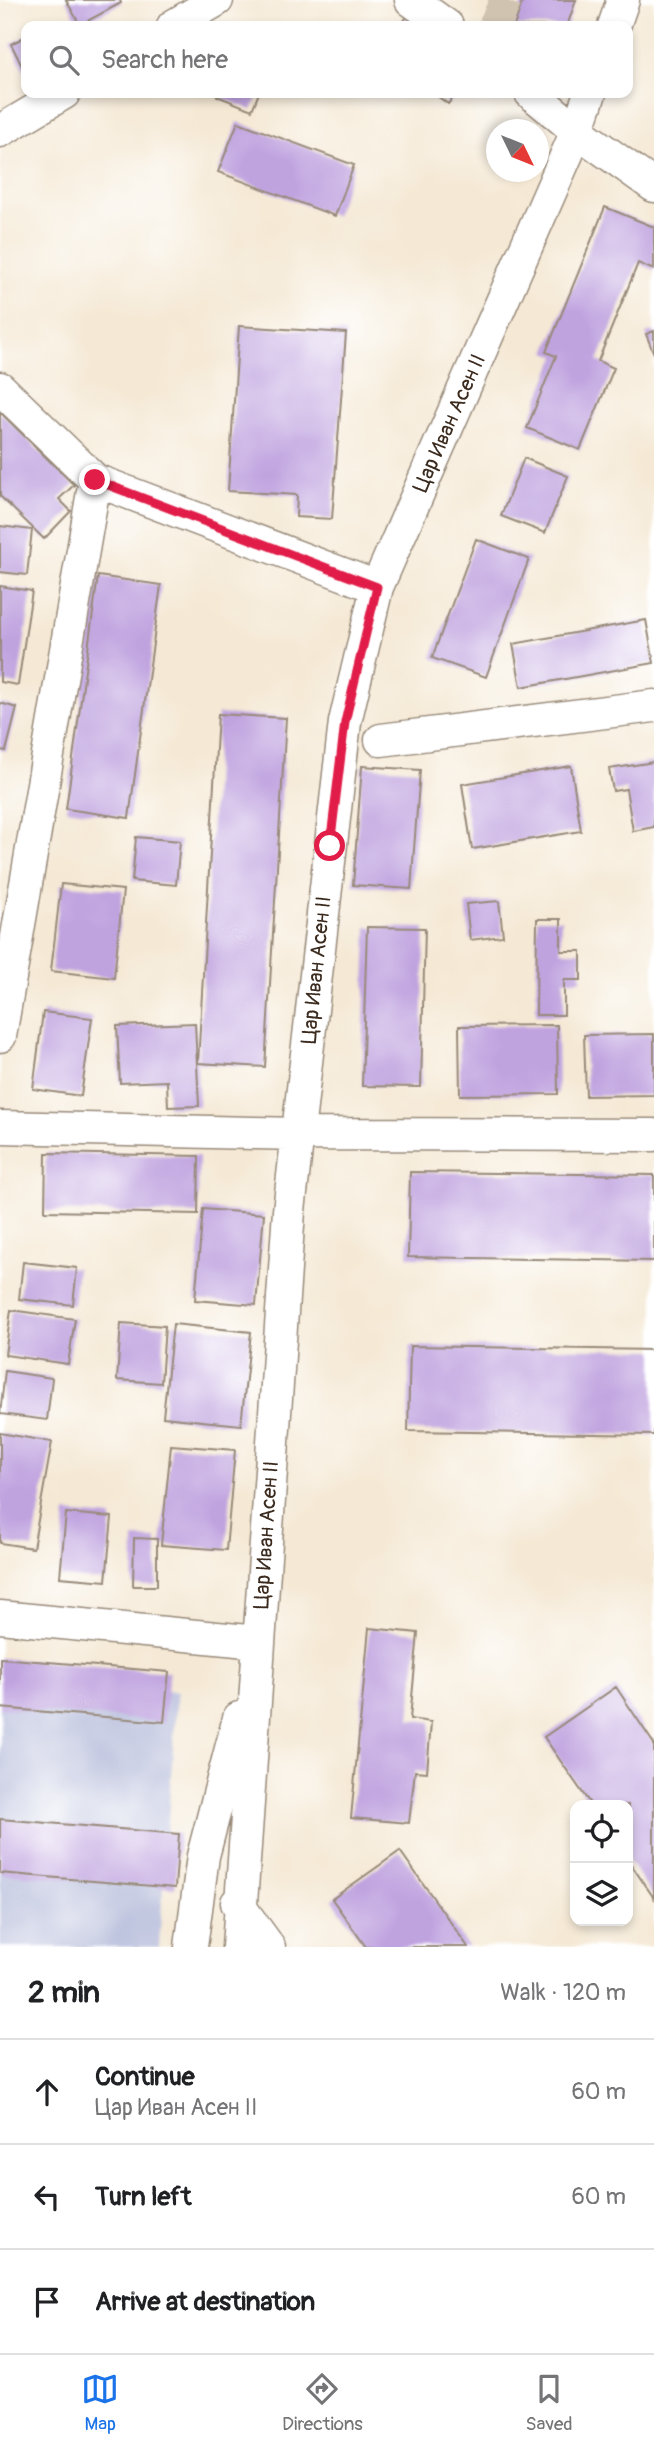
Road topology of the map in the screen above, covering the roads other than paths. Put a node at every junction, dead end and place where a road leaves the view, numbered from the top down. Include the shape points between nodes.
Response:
1 (217, 0) edge
2 (411, 0) edge
3 (623, 0) edge
4 (181, 21) edge
5 (440, 21) edge
6 (616, 21) edge
7 (56, 98) edge
8 (537, 98) edge
9 (588, 98) edge
10 (0, 131) edge
11 (577, 131) junction
12 (654, 186) edge
13 (0, 388) edge
14 (95, 480) junction
15 (377, 587) junction
16 (654, 706) edge
17 (381, 740) dead end
18 (0, 1036) edge
19 (0, 1127) edge
20 (298, 1134) junction
21 (654, 1135) edge
22 (0, 1617) edge
23 (258, 1642) junction
24 (203, 1856) junction
25 (241, 1908) junction
26 (191, 1947) edge
27 (238, 1947) edge
28 (269, 1947) edge

1 - 4 street
2 - 5 street
3 - 6 street
7 - 10 street
8 - 11 street
9 - 11 street, Цар Иван Асен II
11 - 12 street
11 - 15 street, Цар Иван Асен II
13 - 14 street
14 - 15 street
14 - 18 street
15 - 20 street, Цар Иван Асен II via 345,722
16 - 17 street
19 - 20 street
20 - 21 street
20 - 23 street, Цар Иван Асен II
22 - 23 street
23 - 24 street, Цар Иван Асен II
23 - 25 street, Цар Иван Асен II
24 - 25 street
24 - 26 street, Цар Иван Асен II
25 - 27 street, Цар Иван Асен II
25 - 28 street

